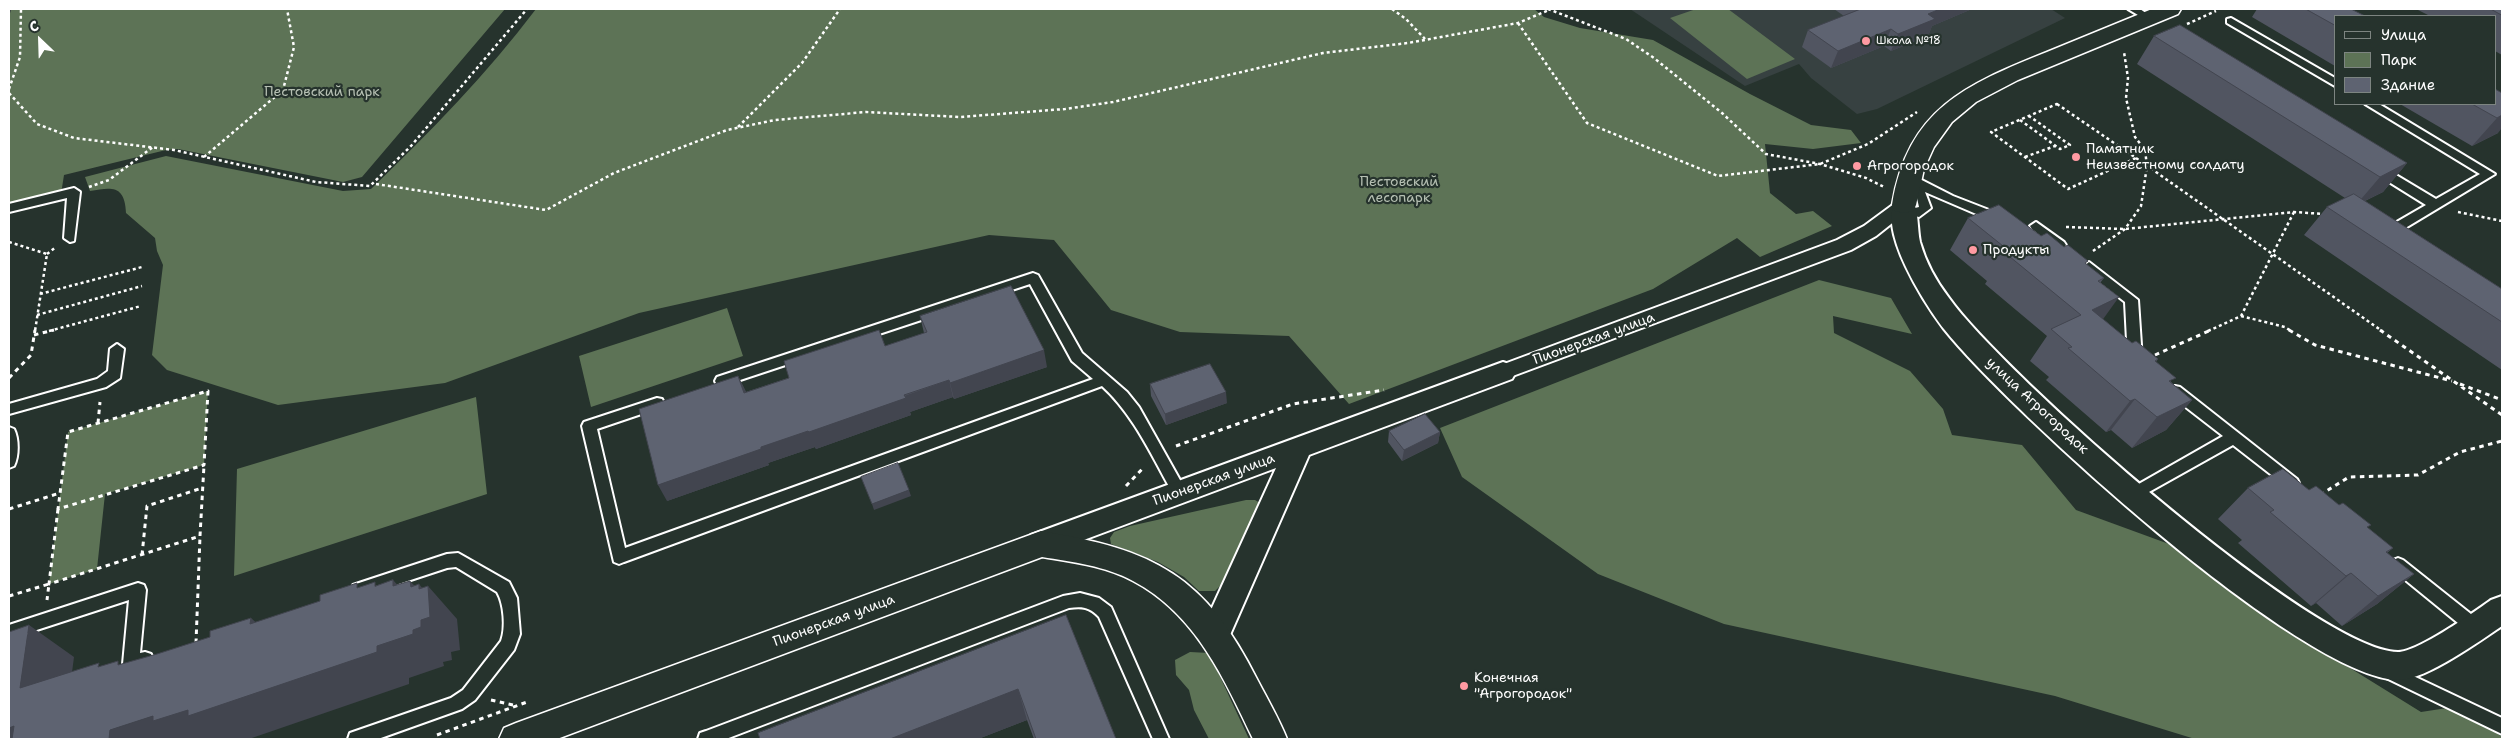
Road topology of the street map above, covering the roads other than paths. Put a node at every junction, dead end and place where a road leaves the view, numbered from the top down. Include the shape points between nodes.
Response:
1 (2140, 13) edge
2 (2175, 18) edge
3 (2231, 21) dead end
4 (2334, 81) edge
5 (2372, 105) edge
6 (2369, 163) edge
7 (74, 192) joint
8 (1905, 193) junction
9 (2436, 205) junction
10 (9, 209) edge
11 (1985, 212) edge
12 (2036, 226) road end
13 (70, 238) dead end
14 (2408, 240) edge
15 (117, 350) dead end
16 (2142, 365) edge
17 (1503, 372) joint
18 (1104, 380) junction
19 (2160, 380) edge
20 (712, 385) edge
21 (674, 397) edge
22 (9, 409) edge
23 (9, 432) edge
24 (2234, 437) junction
25 (1299, 448) junction
26 (9, 462) edge
27 (1180, 493) junction
28 (2135, 493) junction
29 (2313, 499) edge
30 (1041, 544) junction
31 (2388, 558) edge
32 (345, 594) edge
33 (2502, 609) edge
34 (2475, 627) junction
35 (9, 632) edge
36 (1215, 634) junction
37 (196, 643) edge
38 (2368, 661) junction
39 (2502, 726) edge
40 (356, 739) edge
41 (516, 739) edge
42 (706, 739) edge
43 (1161, 739) edge
44 (1270, 739) edge

1 - 2 street, улица Агрогородок
1 - 8 street, улица Агрогородок via 1962,101 1928,138
3 - 4 lane
5 - 9 lane via 2489,174
6 - 9 lane
7 - 10 lane
7 - 13 lane
8 - 11 lane via 1949,199
8 - 17 street, Пионерская улица via 1870,231 1844,245
8 - 28 street, улица Агрогородок via 1905,232 1913,261 1935,298 2028,401
9 - 14 lane via 2392,230
12 - 16 lane via 2131,300 2133,358
15 - 22 lane via 115,374 101,384
17 - 25 street, Пионерская улица
18 - 20 lane via 1077,357 1033,278
18 - 21 lane via 619,557 589,426
18 - 27 lane via 1134,411
19 - 24 lane
23 - 26 lane
24 - 28 lane
24 - 29 lane
25 - 27 street, Пионерская улица
25 - 36 street
27 - 30 street, Пионерская улица
28 - 38 street, улица Агрогородок via 2214,561 2251,588 2333,644
30 - 36 street via 1114,559 1146,573 1178,593
30 - 41 street, Пионерская улица
31 - 34 lane
32 - 40 lane via 458,560 503,587 509,598 512,634 508,645 469,695 456,704
33 - 34 street, улица Агрогородок
34 - 38 street, улица Агрогородок via 2420,659 2398,666
35 - 37 lane via 138,590 131,664
36 - 44 street
38 - 39 lane
42 - 43 lane via 1069,600 1084,599 1096,603 1105,612

